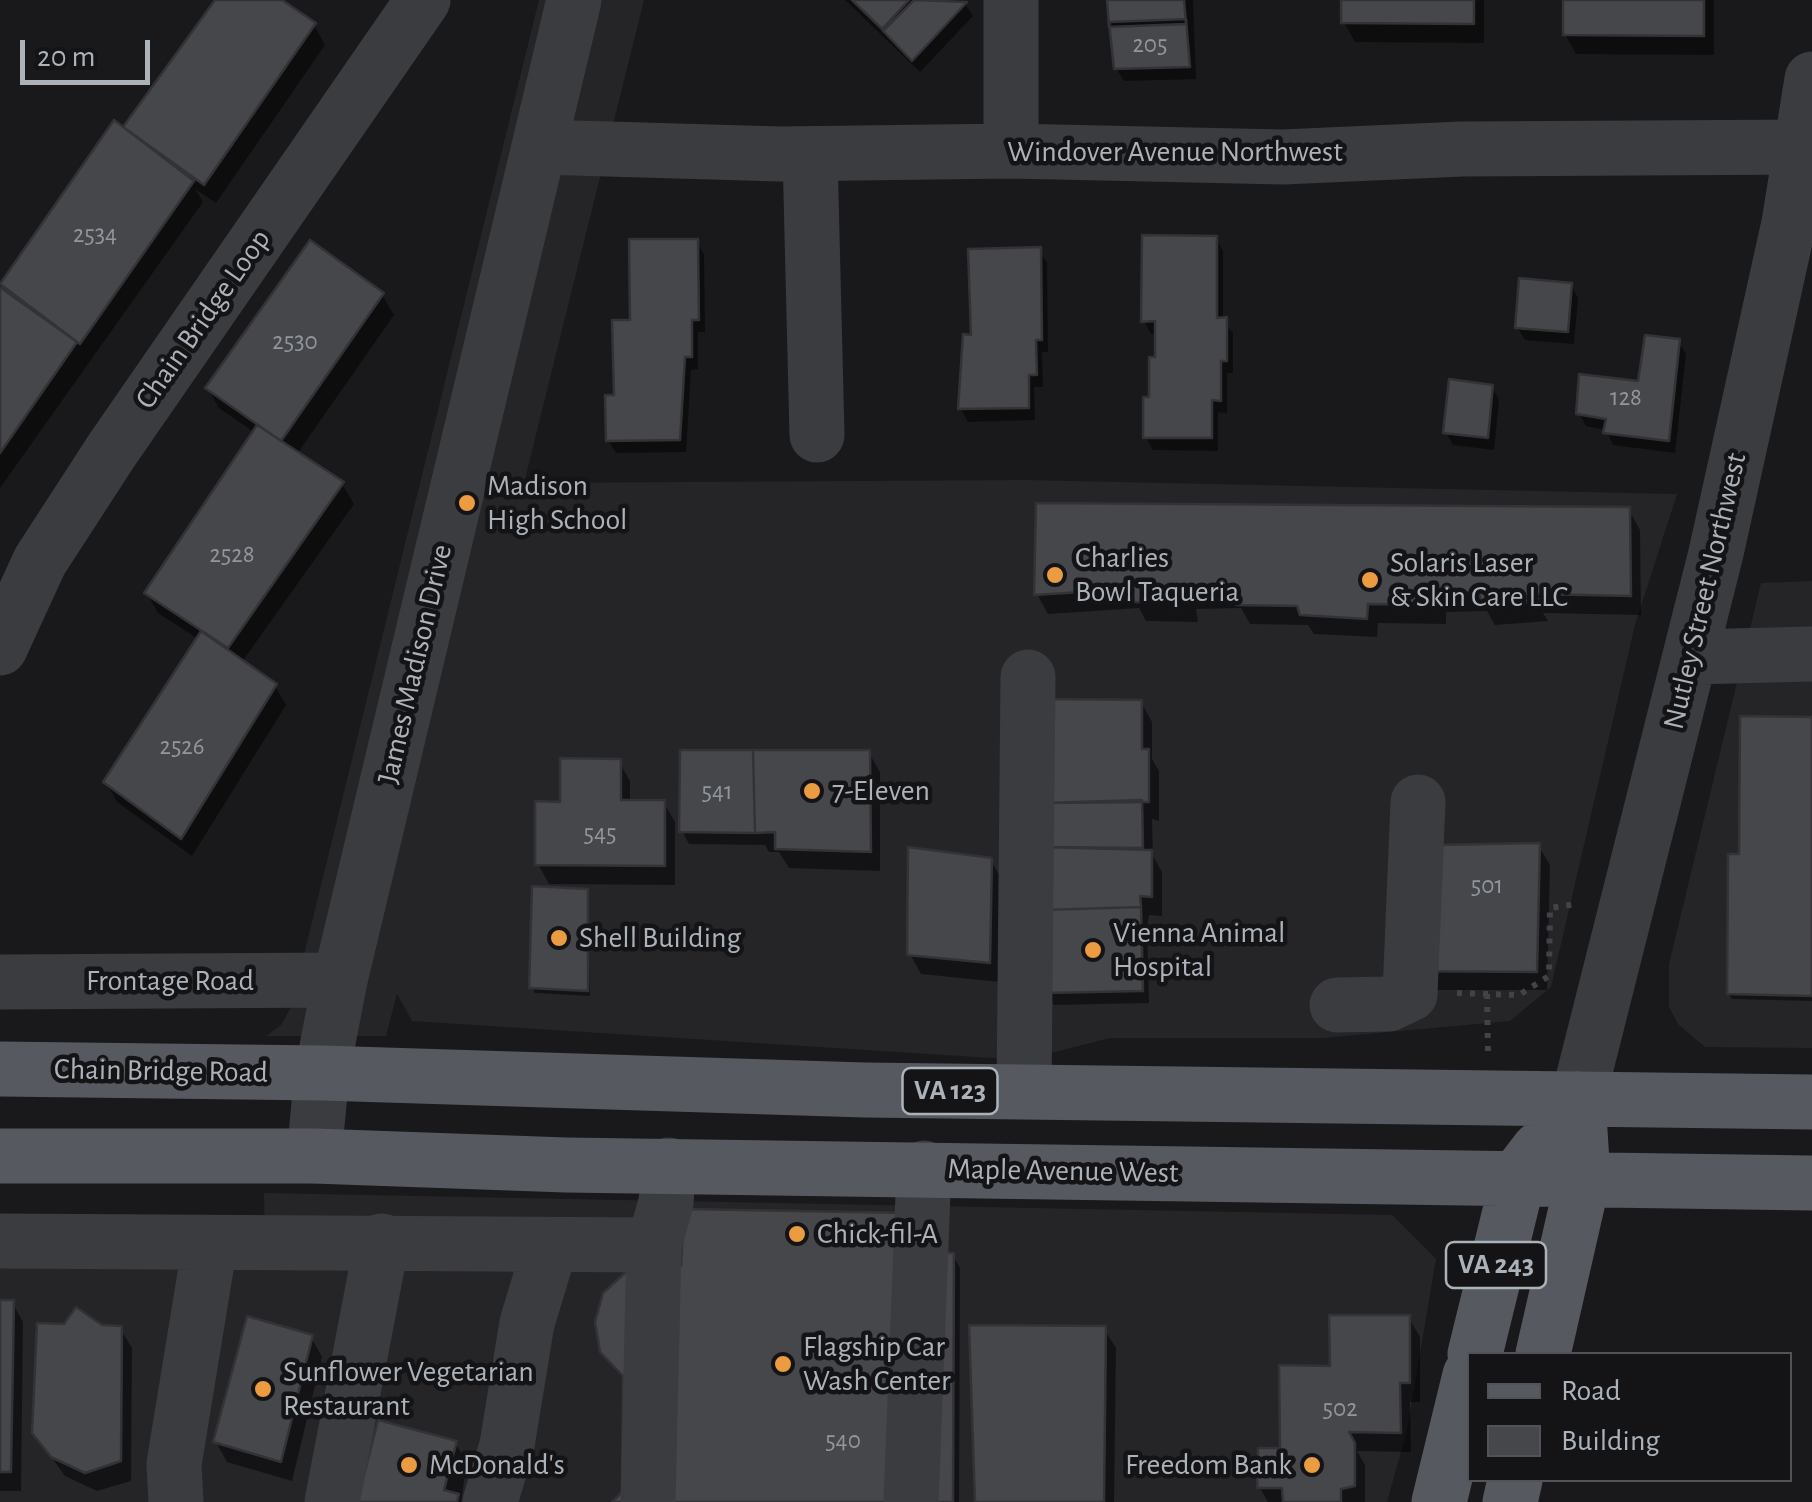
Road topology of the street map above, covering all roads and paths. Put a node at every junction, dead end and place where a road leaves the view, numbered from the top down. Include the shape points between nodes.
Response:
1 (423, 0) edge
2 (574, 0) edge
3 (1011, 0) edge
4 (1812, 79) edge
5 (538, 147) junction
6 (1808, 147) edge
7 (1011, 151) junction
8 (810, 154) junction
9 (817, 435) dead end
10 (0, 648) edge
11 (1812, 654) edge
12 (1691, 657) junction
13 (1028, 677) dead end
14 (1418, 802) dead end
15 (1583, 903) dead end
16 (340, 980) junction
17 (0, 982) edge
18 (1442, 992) dead end
19 (1486, 994) junction
20 (1337, 1005) dead end
21 (1489, 1063) dead end
22 (0, 1069) edge
23 (322, 1073) junction
24 (1024, 1092) junction
25 (1578, 1099) junction
26 (1812, 1102) edge
27 (0, 1156) edge
28 (314, 1156) junction
29 (669, 1165) junction
30 (924, 1168) junction
31 (1519, 1175) junction
32 (1583, 1179) junction
33 (1812, 1183) edge
34 (0, 1241) edge
35 (382, 1241) junction
36 (210, 1244) junction
37 (654, 1245) junction
38 (550, 1247) junction
39 (1475, 1352) edge
40 (1543, 1352) edge
41 (1467, 1387) edge
42 (176, 1502) edge
43 (332, 1502) edge
44 (490, 1502) edge
45 (648, 1502) edge
46 (911, 1502) edge
47 (1438, 1502) edge

1 - 10 street, Chain Bridge Loop via 40,560
2 - 5 street, James Madison Drive
3 - 7 street
4 - 6 street, Nutley Street Northwest
5 - 8 street, Windover Avenue Northwest
5 - 16 street, James Madison Drive
6 - 7 street, Windover Avenue Northwest via 1282,157
6 - 12 street, Nutley Street Northwest
7 - 8 street, Windover Avenue Northwest
8 - 9 street
11 - 12 street
12 - 25 street, Nutley Street Northwest
13 - 24 street
14 - 20 street via 1410,994 1389,1004
15 - 19 path via 1550,908 1548,976 1519,996
16 - 17 street, Frontage Road
16 - 23 street, James Madison Drive
18 - 19 path
19 - 21 path
22 - 23 main road, Chain Bridge Road / VA 123
23 - 24 main road, VA 123
23 - 28 street, James Madison Drive
24 - 25 main road, VA 123
25 - 26 main road, VA 123
25 - 31 main road, VA 243
25 - 32 main road, VA 243
27 - 28 main road
28 - 29 main road, Maple Avenue West
29 - 30 main road, Maple Avenue West
29 - 37 street
30 - 31 main road, Maple Avenue West
30 - 46 street
31 - 32 main road, Maple Avenue West
31 - 39 main road, VA 243
32 - 33 main road, Maple Avenue West
32 - 40 main road, VA 243
34 - 36 street
35 - 36 street
35 - 38 street
35 - 43 street
36 - 42 street via 174,1464
37 - 38 street
37 - 45 street
38 - 44 street
41 - 47 main road

